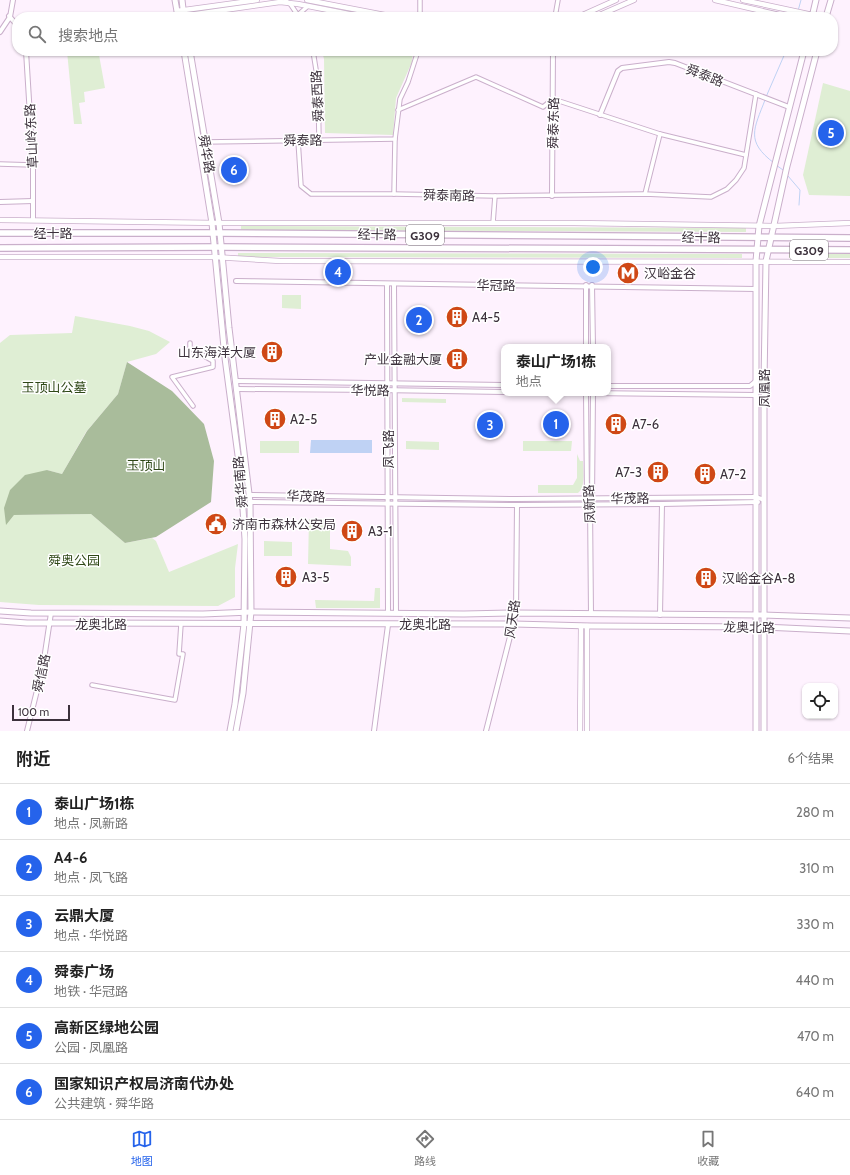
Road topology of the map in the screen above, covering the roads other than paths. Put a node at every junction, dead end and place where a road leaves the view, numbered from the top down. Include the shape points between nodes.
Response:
1 (13, 0) edge
2 (175, 0) edge
3 (182, 0) edge
4 (307, 0) edge
5 (420, 0) edge
6 (558, 0) edge
7 (616, 0) edge
8 (634, 0) edge
9 (715, 0) edge
10 (743, 0) edge
11 (816, 0) edge
12 (831, 0) edge
13 (256, 1) edge
14 (287, 2) edge
15 (299, 2) edge
16 (308, 6) junction
17 (180, 12) edge
18 (181, 12) edge
19 (197, 12) edge
20 (296, 12) edge
21 (301, 12) edge
22 (339, 12) edge
23 (369, 12) edge
24 (420, 12) edge
25 (556, 12) edge
26 (589, 12) edge
27 (606, 12) edge
28 (767, 12) edge
29 (798, 12) edge
30 (813, 12) edge
31 (827, 12) edge
32 (9, 16) junction
33 (12, 19) edge
34 (0, 32) edge
35 (26, 56) edge
36 (185, 56) edge
37 (191, 56) edge
38 (314, 56) edge
39 (416, 56) edge
40 (553, 56) edge
41 (803, 56) edge
42 (816, 56) edge
43 (756, 94) junction
44 (553, 99) junction
45 (790, 107) junction
46 (398, 110) junction
47 (600, 115) junction
48 (660, 134) junction
49 (395, 139) junction
50 (298, 140) junction
51 (319, 140) junction
52 (204, 142) junction
53 (746, 155) junction
54 (0, 164) edge
55 (33, 165) junction
56 (394, 194) junction
57 (645, 194) junction
58 (495, 196) junction
59 (552, 196) junction
60 (33, 201) junction
61 (0, 202) edge
62 (0, 220) edge
63 (34, 220) junction
64 (212, 223) junction
65 (219, 223) junction
66 (494, 223) junction
67 (850, 223) edge
68 (759, 226) junction
69 (774, 226) junction
70 (0, 233) edge
71 (212, 233) junction
72 (220, 233) junction
73 (758, 238) junction
74 (771, 238) junction
75 (850, 238) edge
76 (213, 247) junction
77 (222, 247) junction
78 (0, 248) edge
79 (757, 250) junction
80 (768, 250) junction
81 (850, 250) edge
82 (0, 257) edge
83 (214, 257) junction
84 (223, 257) junction
85 (756, 261) junction
86 (766, 261) junction
87 (850, 262) edge
88 (236, 281) dead end
89 (387, 284) junction
90 (394, 284) junction
91 (586, 285) junction
92 (592, 285) junction
93 (756, 289) junction
94 (190, 343) dead end
95 (586, 344) edge
96 (593, 344) edge
97 (236, 381) junction
98 (756, 382) junction
99 (388, 384) junction
100 (395, 384) junction
101 (501, 385) edge
102 (611, 386) edge
103 (237, 389) junction
104 (388, 390) junction
105 (395, 390) junction
106 (501, 392) edge
107 (611, 393) edge
108 (756, 395) junction
109 (587, 396) edge
110 (593, 396) edge
111 (193, 406) dead end
112 (249, 495) junction
113 (388, 496) junction
114 (395, 496) junction
115 (587, 499) junction
116 (593, 499) junction
117 (757, 500) junction
118 (764, 500) junction
119 (250, 502) junction
120 (388, 503) junction
121 (395, 503) junction
122 (590, 504) junction
123 (662, 504) junction
124 (517, 505) junction
125 (0, 611) edge
126 (244, 612) junction
127 (251, 612) junction
128 (51, 613) junction
129 (388, 613) junction
130 (396, 613) junction
131 (516, 613) junction
132 (591, 614) junction
133 (660, 615) junction
134 (756, 615) junction
135 (763, 615) junction
136 (850, 618) edge
137 (0, 621) edge
138 (50, 623) junction
139 (250, 623) junction
140 (181, 624) junction
141 (244, 624) junction
142 (514, 624) junction
143 (388, 625) junction
144 (581, 626) junction
145 (587, 626) junction
146 (756, 627) junction
147 (764, 627) junction
148 (850, 631) edge
149 (92, 685) dead end
150 (27, 731) edge
151 (230, 731) edge
152 (236, 731) edge
153 (374, 731) edge
154 (486, 731) edge
155 (580, 731) edge
156 (587, 731) edge
157 (756, 731) edge
158 (764, 731) edge

1 - 32 street
2 - 17 main road
3 - 18 main road
4 - 23 main road
5 - 24 street
6 - 25 street
7 - 26 main road
8 - 27 main road
9 - 28 main road
10 - 29 main road
11 - 30 main road
12 - 31 main road
13 - 14 main road
13 - 19 main road
14 - 15 main road
14 - 20 street
15 - 16 main road
16 - 21 street
16 - 22 main road
32 - 33 street
32 - 34 street
35 - 55 street, 草山岭东路
36 - 64 main road, 舜华路
37 - 52 main road, 舜华路
38 - 51 street, 舜泰西路 via 318,82
39 - 46 street
40 - 44 street, 舜泰东路
41 - 45 main road, 凤凰路
42 - 69 main road, 凤凰路
43 - 45 street, 舜泰路
43 - 47 street, 舜泰路 via 675,63 622,68 618,71
43 - 53 street, 舜泰南路
44 - 46 street via 543,107 476,77
44 - 47 street
44 - 59 street, 舜泰东路
45 - 68 main road, 凤凰路
46 - 49 street
47 - 48 street
48 - 53 street
48 - 57 street
49 - 51 street, 舜泰路
49 - 56 street
50 - 51 street, 舜泰路
50 - 52 street, 舜泰路
50 - 56 street, 舜泰南路 via 301,186 311,194
52 - 65 main road, 舜华路
53 - 57 street, 舜泰南路 via 744,168 736,180 727,189 711,197
54 - 55 street
55 - 60 street, 草山岭东路
56 - 58 street, 舜泰南路
57 - 59 street, 舜泰南路
58 - 59 street, 舜泰南路
58 - 66 street
60 - 61 street
60 - 63 street, 草山岭东路
62 - 63 main road, 经十路
63 - 64 main road, 经十路
64 - 65 main road, 经十路
64 - 71 main road, 舜华路
65 - 66 main road, 经十路
65 - 72 main road, 舜华路
66 - 68 main road, 经十路
67 - 69 main road
68 - 69 main road, 经十路
68 - 73 main road, 凤凰路
69 - 74 main road, 凤凰路
70 - 71 highway, 经十路 / G309
71 - 72 highway, 经十路 / G309
71 - 76 main road, 舜华路
72 - 73 highway, 经十路 / G309
72 - 77 main road, 舜华路
73 - 74 highway, 经十路 / G309
73 - 79 main road, 凤凰路
74 - 75 highway, 经十路 / G309
74 - 80 main road, 凤凰路
76 - 77 highway, 经十路 / G309
76 - 78 highway, 经十路 / G309
76 - 83 main road, 舜华路
77 - 79 highway, 经十路 / G309
77 - 84 main road, 舜华路
79 - 80 highway, G309
79 - 85 main road, 凤凰路
80 - 81 highway, G309
80 - 86 main road, 凤凰路
82 - 83 main road, 经十路
83 - 84 main road, 经十路
83 - 126 main road, 舜华南路 via 242,478 245,539
84 - 85 main road, 经十路 via 290,261
84 - 97 main road, 舜华南路
85 - 86 main road, 经十路
85 - 93 main road, 凤凰路
86 - 87 main road
86 - 118 main road, 凤凰路
88 - 89 street, 华冠路
89 - 90 street, 华冠路
89 - 99 street, 凤飞路
90 - 91 street, 华冠路
90 - 100 street, 凤飞路
91 - 92 street, 华冠路
91 - 95 street
92 - 93 street, 华冠路
92 - 96 street
93 - 98 main road, 凤凰路
94 - 111 street via 190,348 213,361 213,367 172,377
97 - 99 street
97 - 103 main road, 舜华南路
98 - 102 street via 750,386
98 - 108 main road, 凤凰路
99 - 100 street
99 - 104 street, 凤飞路
100 - 101 street
100 - 105 street, 凤飞路
103 - 104 street, 华悦路
103 - 112 main road, 舜华南路
104 - 105 street, 华悦路
104 - 113 street, 凤飞路
105 - 106 street, 华悦路
105 - 114 street, 凤飞路
107 - 108 street
108 - 117 main road, 凤凰路
109 - 115 street, 凤新路
110 - 116 street
112 - 113 street, 华茂路
112 - 119 main road, 舜华南路
113 - 114 street, 华茂路
113 - 120 street, 凤飞路
114 - 115 street, 华茂路
114 - 121 street, 凤飞路
115 - 116 street, 华茂路
115 - 122 street, 凤新路
116 - 117 street, 华茂路
116 - 122 street
117 - 118 street, 华茂路
117 - 123 street, 华茂路
117 - 134 main road, 凤凰路
118 - 135 main road, 凤凰路
119 - 120 street, 华茂路
119 - 127 main road, 舜华南路
120 - 121 street, 华茂路
120 - 129 street, 凤飞路
121 - 124 street, 华茂路
121 - 130 street, 凤飞路
122 - 123 street, 华茂路
122 - 124 street, 华茂路
122 - 132 street, 凤新路
123 - 133 street
124 - 131 street, 风天路
125 - 128 main road, 龙奥北路
126 - 127 main road, 龙奥北路
126 - 128 main road, 龙奥北路
126 - 141 main road, 舜华南路
127 - 129 main road, 龙奥北路
127 - 139 main road, 舜华南路
128 - 138 street, 舜信路
129 - 130 main road, 龙奥北路
130 - 131 main road, 龙奥北路
131 - 132 main road, 龙奥北路
131 - 142 street, 风天路
132 - 133 main road, 龙奥北路
133 - 134 main road, 龙奥北路
134 - 135 main road, 龙奥北路
134 - 146 main road, 凤凰路
135 - 136 main road, 龙奥北路
135 - 147 main road, 凤凰路
137 - 138 main road, 龙奥北路
138 - 140 main road, 龙奥北路
138 - 150 street, 舜信路 via 43,666
139 - 141 main road, 龙奥北路
139 - 143 main road, 龙奥北路
139 - 152 main road, 舜华南路 via 243,693
140 - 141 main road, 龙奥北路
140 - 149 street via 179,654 183,654 175,700
141 - 151 main road, 舜华南路
142 - 143 main road, 龙奥北路
142 - 144 main road, 龙奥北路
142 - 154 street, 风天路
143 - 153 street
144 - 145 main road, 龙奥北路
144 - 155 main road
145 - 146 main road, 龙奥北路
145 - 156 main road
146 - 147 main road, 龙奥北路
146 - 157 main road, 凤凰路
147 - 148 main road, 龙奥北路
147 - 158 main road, 凤凰路

